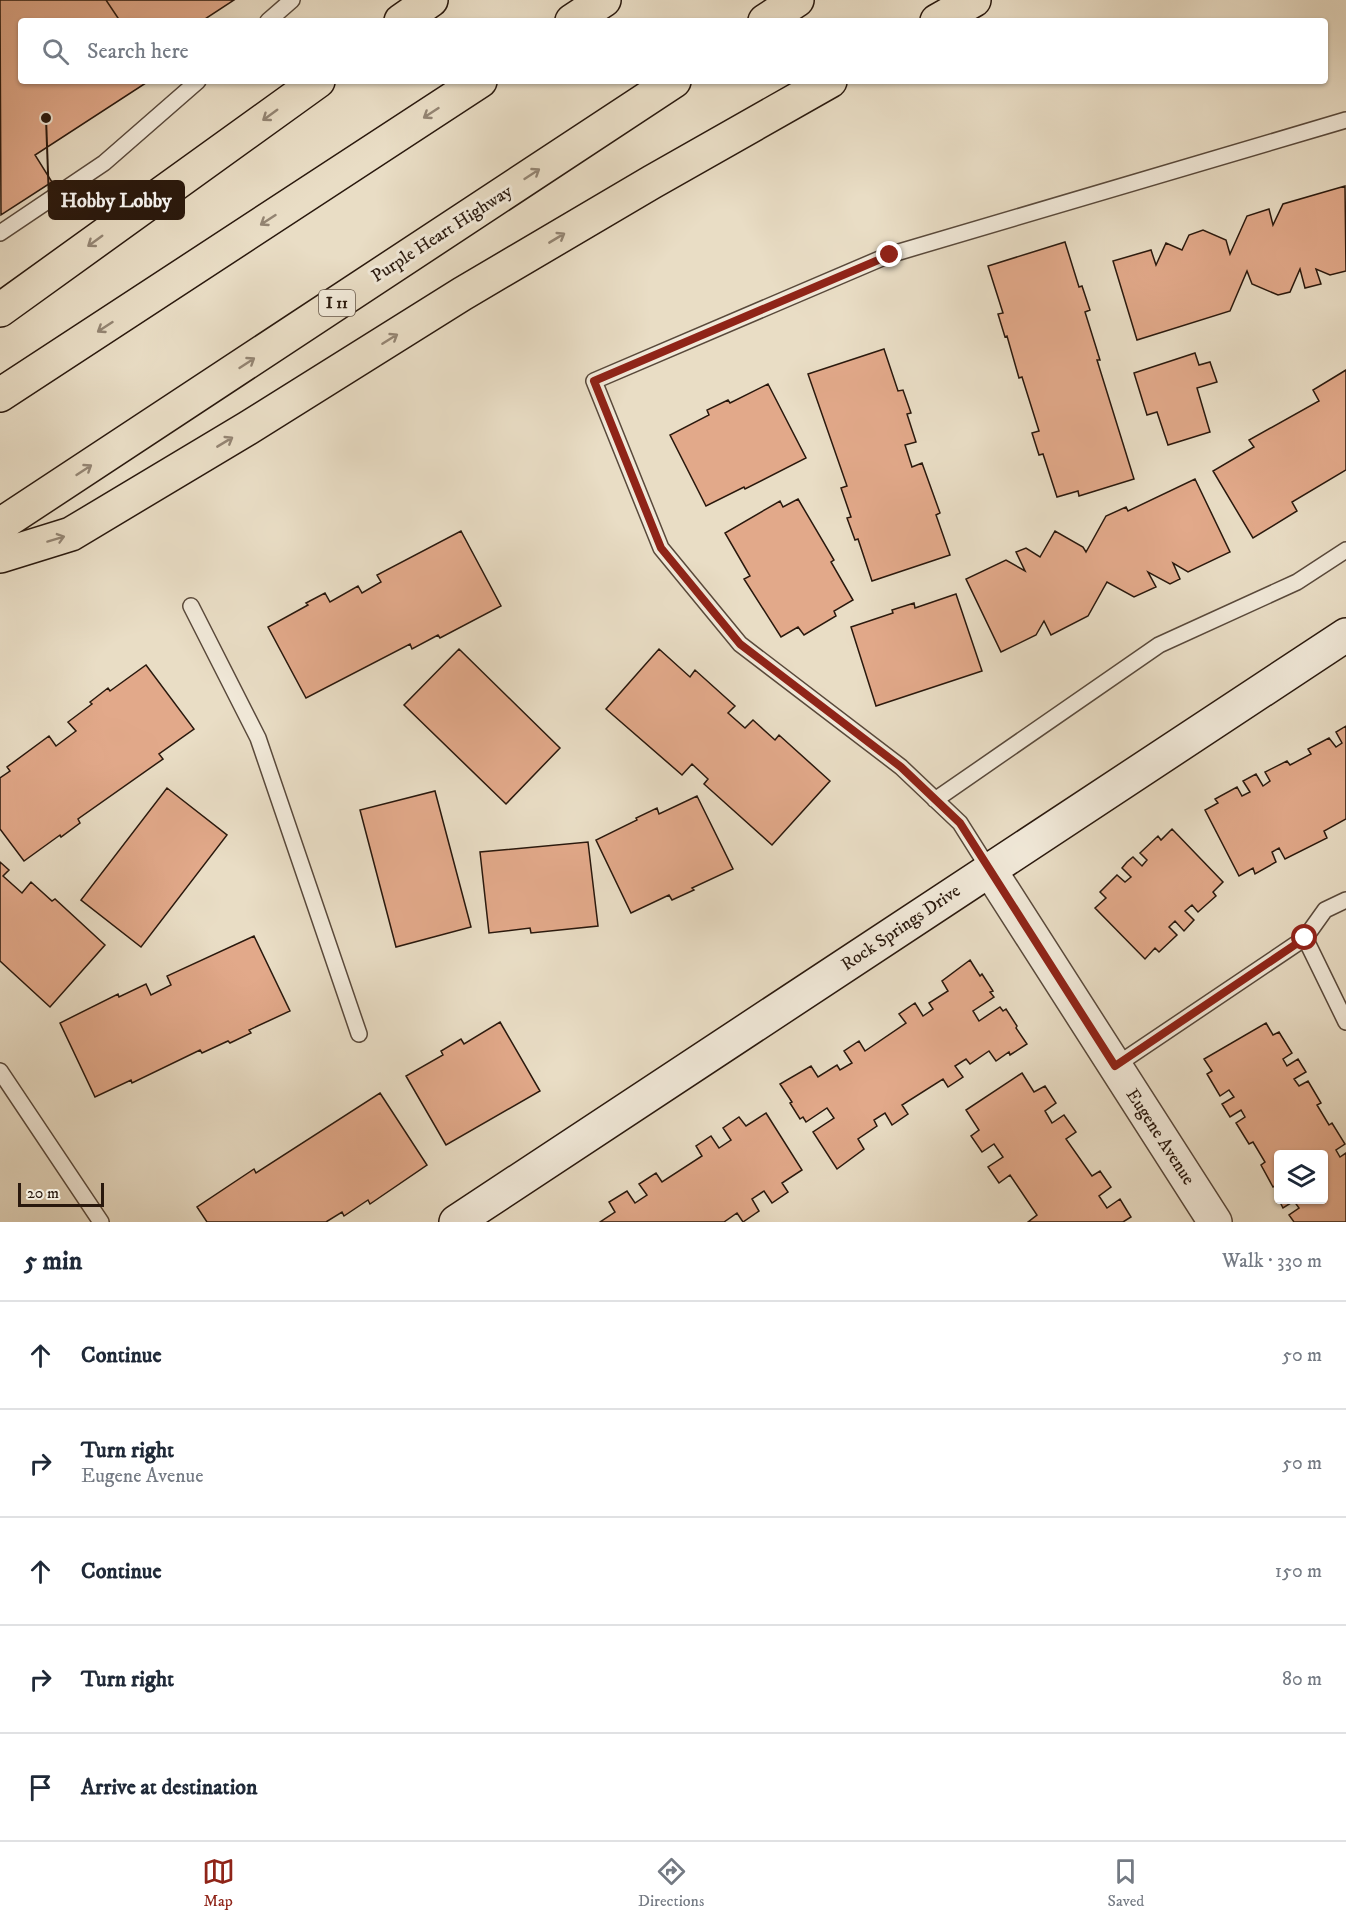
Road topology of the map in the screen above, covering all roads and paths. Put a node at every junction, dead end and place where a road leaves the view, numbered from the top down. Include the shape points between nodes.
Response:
1 (292, 0) edge
2 (431, 0) edge
3 (604, 0) edge
4 (797, 0) edge
5 (974, 0) edge
6 (271, 18) edge
7 (405, 18) edge
8 (577, 18) edge
9 (770, 18) edge
10 (942, 18) edge
11 (195, 84) edge
12 (314, 84) edge
13 (475, 84) edge
14 (669, 84) edge
15 (826, 84) edge
16 (1346, 120) edge
17 (0, 233) edge
18 (0, 310) edge
19 (0, 395) edge
20 (0, 525) edge
21 (1346, 550) edge
22 (0, 556) edge
23 (190, 606) dead end
24 (1346, 634) edge
25 (935, 800) junction
26 (989, 869) junction
27 (1346, 900) edge
28 (1305, 938) junction
29 (1346, 1022) edge
30 (359, 1034) dead end
31 (1115, 1066) junction
32 (0, 1071) edge
33 (101, 1222) edge
34 (456, 1222) edge
35 (1215, 1222) edge

1 - 6 lane
2 - 7 highway
3 - 8 highway
4 - 9 highway
5 - 10 highway
11 - 17 lane via 104,163
12 -> 18 highway
13 -> 19 highway
20 -> 14 highway, Purple Heart Highway / I 11
22 -> 15 highway via 71,534 462,294
16 - 25 lane via 890,255 594,381 661,548 740,644 901,767
21 - 25 lane via 1296,582 1159,645
23 - 30 lane via 258,738
24 - 26 main road, Rock Springs Drive
25 - 26 lane via 960,823
26 - 31 main road, Eugene Avenue
26 - 34 main road, Rock Springs Drive
27 - 28 lane via 1325,910
28 - 29 lane
28 - 31 lane
31 - 35 main road, Eugene Avenue
32 - 33 lane

